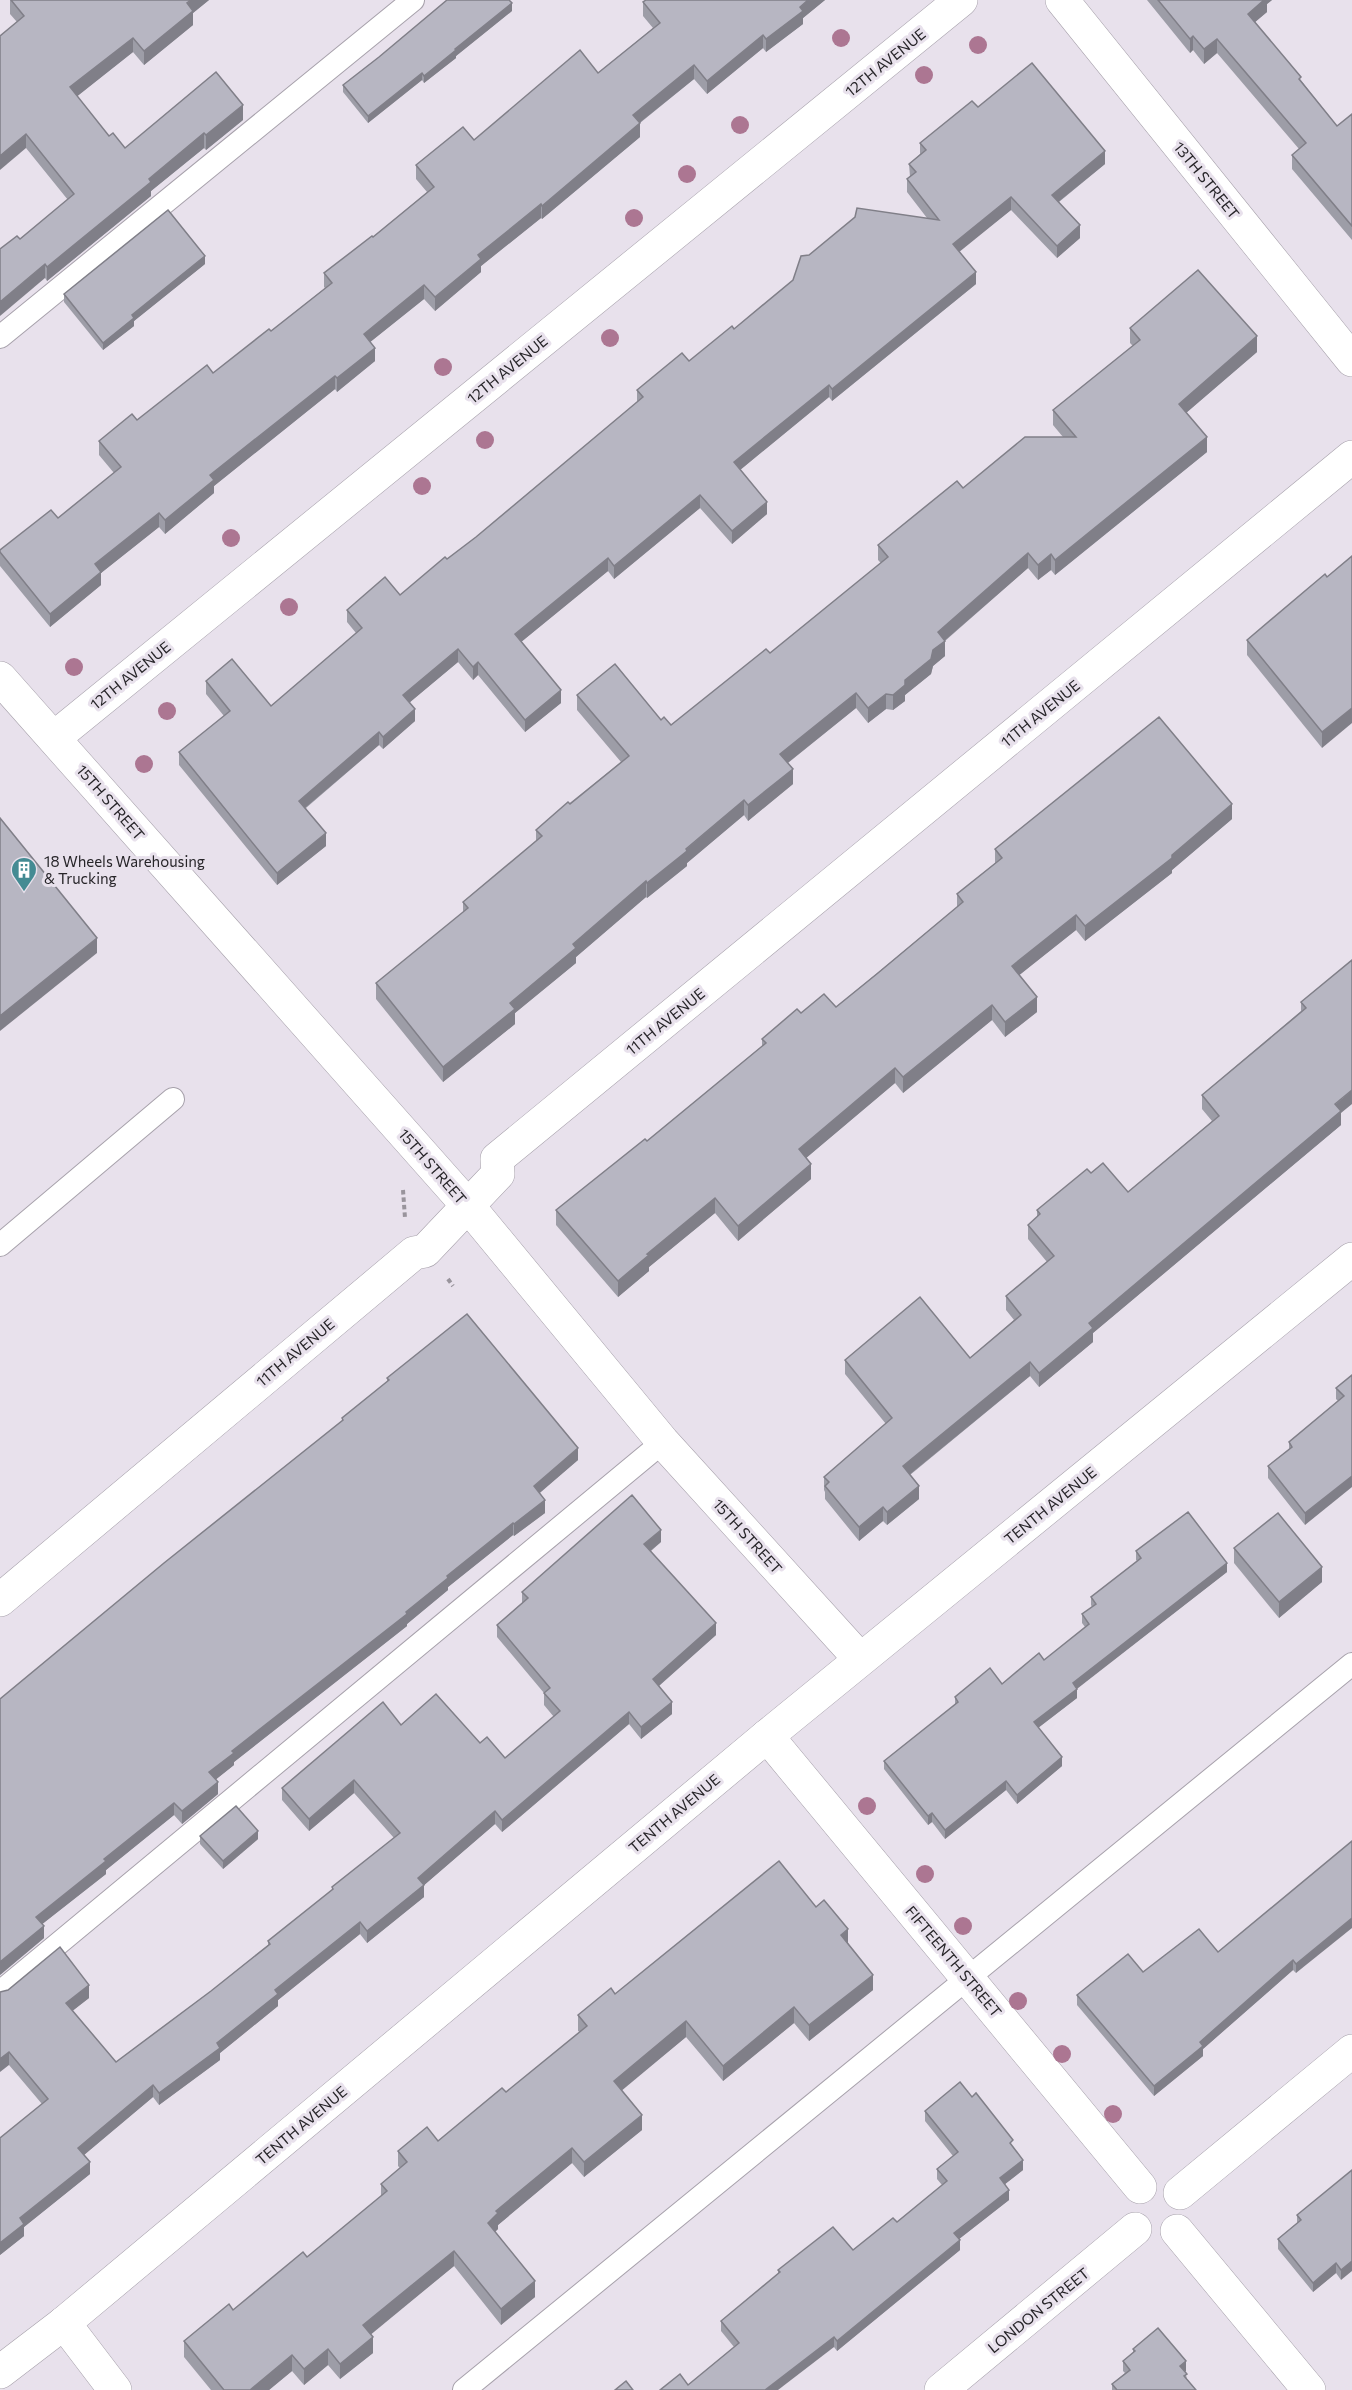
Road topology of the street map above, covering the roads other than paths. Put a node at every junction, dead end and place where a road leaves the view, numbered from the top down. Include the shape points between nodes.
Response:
1 (413, 0) edge
2 (961, 0) edge
3 (1062, 0) edge
4 (0, 337) edge
5 (1352, 360) edge
6 (1352, 457) edge
7 (0, 678) edge
8 (54, 738) junction
9 (173, 1099) dead end
10 (469, 1207) junction
11 (0, 1245) edge
12 (1352, 1259) edge
13 (663, 1442) junction
14 (0, 1600) edge
15 (860, 1659) junction
16 (1352, 1664) edge
17 (767, 1736) junction
18 (967, 1977) junction
19 (0, 1992) edge
20 (1352, 2051) edge
21 (1140, 2187) junction
22 (1180, 2193) junction
23 (1135, 2229) junction
24 (1177, 2231) junction
25 (64, 2323) junction
26 (0, 2372) edge
27 (115, 2390) edge
28 (464, 2390) edge
29 (940, 2390) edge
30 (1309, 2390) edge

1 - 4 lane
2 - 8 street, 12TH AVENUE
3 - 5 street, 13TH STREET
6 - 10 street, 11TH AVENUE via 497,1159 498,1174
7 - 8 street, 15TH STREET
8 - 10 street, 15TH STREET
9 - 11 lane
10 - 13 street, 15TH STREET
10 - 14 street, 11TH AVENUE via 425,1251 414,1253
12 - 15 street, TENTH AVENUE
13 - 15 street, 15TH STREET
13 - 19 lane
15 - 17 street, TENTH AVENUE
16 - 18 lane
17 - 18 street, FIFTEENTH STREET
17 - 25 street, TENTH AVENUE
18 - 21 street, FIFTEENTH STREET
18 - 28 lane
20 - 22 street
21 - 22 street via 1157,2181 1174,2186
21 - 23 street via 1129,2203
22 - 24 street via 1186,2209 1183,2225
23 - 24 street via 1142,2236 1161,2240
23 - 29 street, LONDON STREET
24 - 30 street
25 - 26 street, TENTH AVENUE
25 - 27 street

